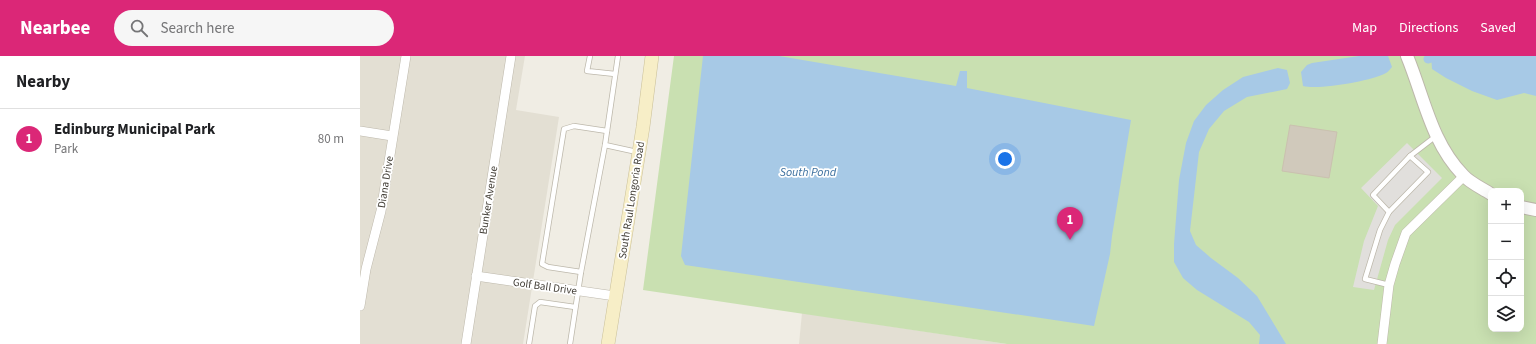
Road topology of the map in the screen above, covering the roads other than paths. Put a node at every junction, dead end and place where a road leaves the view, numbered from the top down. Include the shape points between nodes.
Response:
1 (406, 56) edge
2 (511, 56) edge
3 (590, 56) edge
4 (618, 56) edge
5 (652, 56) edge
6 (1407, 56) edge
7 (615, 74) junction
8 (360, 130) edge
9 (607, 131) junction
10 (392, 136) junction
11 (1436, 136) junction
12 (605, 145) junction
13 (639, 152) junction
14 (1410, 156) junction
15 (1464, 176) junction
16 (1488, 192) edge
17 (1524, 208) edge
18 (1536, 210) edge
19 (1389, 212) junction
20 (581, 272) junction
21 (476, 276) junction
22 (1389, 285) junction
23 (578, 291) junction
24 (615, 296) junction
25 (360, 306) edge
26 (575, 307) junction
27 (466, 344) edge
28 (529, 344) edge
29 (570, 344) edge
30 (608, 344) edge
31 (1382, 344) edge

1 - 10 street, Diana Drive
2 - 21 street, Bunker Avenue
3 - 7 lane via 587,71
4 - 7 lane
5 - 13 main road, South Raul Longoria Road
6 - 11 street
7 - 9 lane
8 - 10 street
9 - 12 lane
9 - 20 lane via 574,126 564,129 542,264
10 - 25 street, Diana Drive via 381,211 366,269
11 - 14 lane
11 - 15 street
12 - 13 lane
12 - 20 lane
13 - 24 main road, South Raul Longoria Road
14 - 19 lane via 1373,195
14 - 19 lane via 1428,172
15 - 16 street
15 - 22 street via 1406,234
17 - 18 street
19 - 22 lane via 1380,230 1365,279
20 - 23 lane
21 - 23 street, Golf Ball Drive
21 - 27 street, Bunker Avenue
22 - 31 street
23 - 24 street, Golf Ball Drive
23 - 26 lane
24 - 30 main road, South Raul Longoria Road
26 - 28 lane via 540,302 535,306
26 - 29 lane

